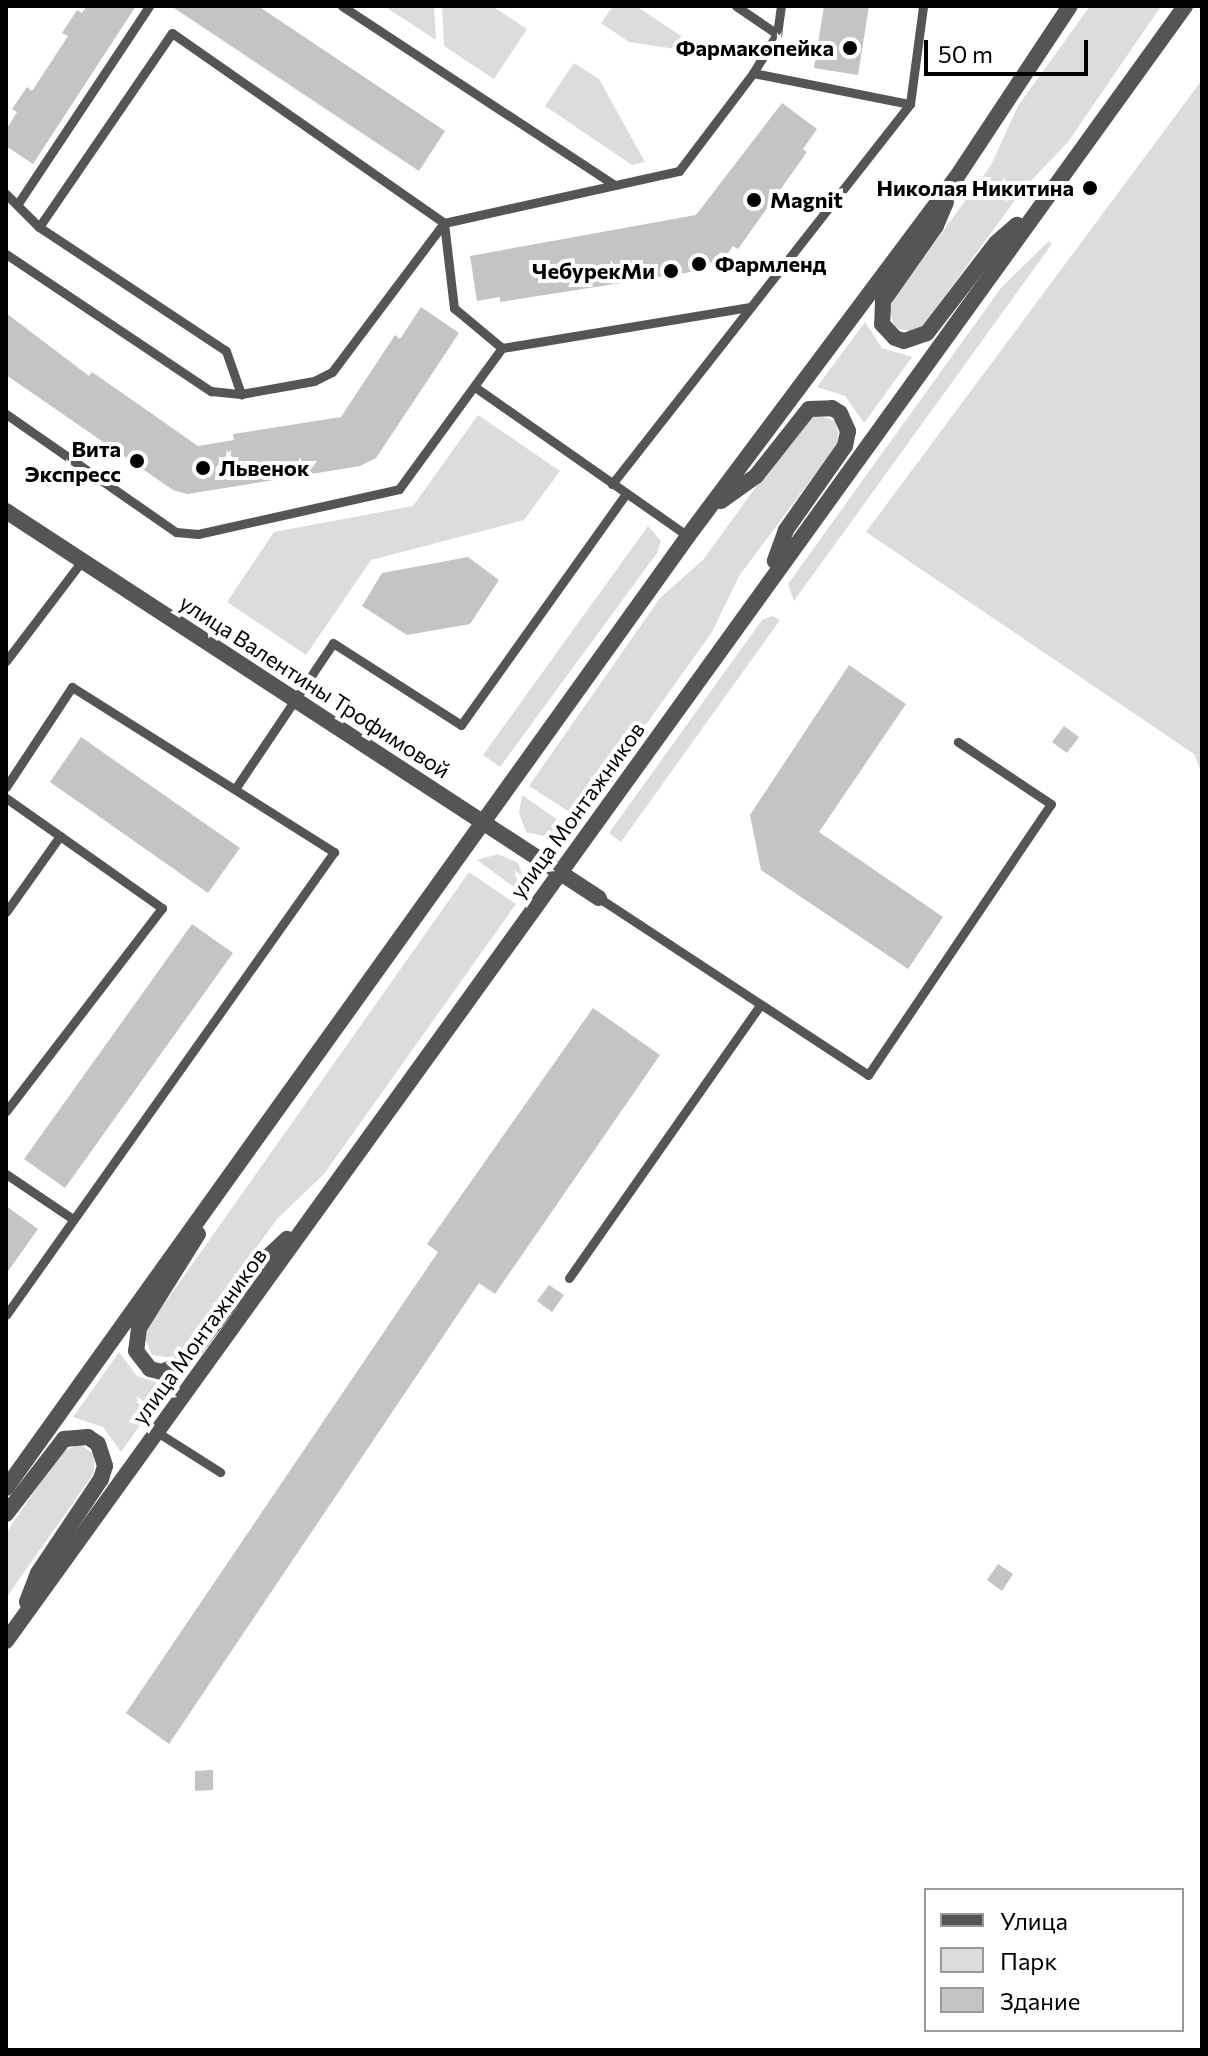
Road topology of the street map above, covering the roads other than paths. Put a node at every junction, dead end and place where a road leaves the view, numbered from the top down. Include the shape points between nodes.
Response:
1 (149, 6) edge
2 (342, 6) edge
3 (736, 6) edge
4 (781, 6) edge
5 (923, 6) edge
6 (1070, 6) edge
7 (1185, 6) edge
8 (777, 34) junction
9 (753, 73) junction
10 (910, 104) junction
11 (956, 178) junction
12 (614, 185) junction
13 (6, 194) edge
14 (19, 202) junction
15 (1039, 206) junction
16 (444, 223) junction
17 (39, 227) junction
18 (6, 254) edge
19 (749, 307) junction
20 (502, 348) junction
21 (475, 387) junction
22 (241, 394) junction
23 (6, 414) edge
24 (612, 484) junction
25 (625, 495) junction
26 (708, 510) junction
27 (6, 511) edge
28 (688, 536) junction
29 (82, 561) junction
30 (769, 578) junction
31 (6, 661) edge
32 (295, 698) junction
33 (958, 742) dead end
34 (237, 786) junction
35 (6, 787) edge
36 (6, 798) edge
37 (483, 822) junction
38 (60, 836) junction
39 (560, 873) junction
40 (599, 898) joint
41 (6, 912) edge
42 (759, 1007) junction
43 (6, 1111) edge
44 (6, 1174) edge
45 (211, 1203) junction
46 (313, 1215) junction
47 (73, 1219) junction
48 (569, 1278) dead end
49 (6, 1315) edge
50 (157, 1432) junction
51 (220, 1472) dead end
52 (6, 1488) edge
53 (6, 1514) edge
54 (17, 1626) junction
55 (6, 1641) edge

1 - 14 lane
2 - 12 lane
3 - 8 lane
4 - 8 lane
5 - 10 lane
6 - 11 street
7 - 15 street, улица Монтажников
8 - 9 lane
9 - 10 lane
9 - 12 lane via 679,171
10 - 19 lane
11 - 15 street via 936,226 883,301 882,324 895,338 904,341 927,333 996,243
11 - 26 street
12 - 16 lane
13 - 14 lane
14 - 17 lane
15 - 30 street, улица Монтажников
16 - 17 lane via 172,33
16 - 20 lane via 454,308
16 - 22 lane via 332,372 314,381
17 - 22 lane via 226,351
18 - 22 lane via 211,391
19 - 20 lane
19 - 24 lane
20 - 21 lane
21 - 23 lane via 399,489 198,534 176,532
21 - 24 lane
24 - 25 lane
25 - 28 lane
25 - 32 lane via 461,725 333,643
26 - 28 street
26 - 30 street via 756,476 809,409 840,413 848,431 845,446 786,530
27 - 29 street, улица Валентины Трофимовой
28 - 37 street
29 - 31 lane
29 - 32 street, улица Валентины Трофимовой
30 - 39 street, улица Монтажников
32 - 34 lane
32 - 37 street, улица Валентины Трофимовой
33 - 42 lane via 1051,804 868,1075
34 - 35 lane via 72,687
34 - 47 lane via 334,852
36 - 38 lane
37 - 39 street, улица Валентины Трофимовой
37 - 45 street
38 - 41 lane
38 - 43 lane via 162,908
39 - 40 street, улица Валентины Трофимовой
39 - 46 street, улица Монтажников
40 - 42 lane
42 - 48 lane
44 - 47 lane
45 - 46 street via 190,1253 139,1328 136,1351 150,1369 162,1372 186,1361 260,1264
45 - 52 street
46 - 50 street, улица Монтажников
47 - 49 lane
50 - 51 lane
50 - 54 street, улица Монтажников
53 - 54 street via 64,1439 88,1437 98,1444 105,1466 101,1479 38,1573
54 - 55 street, улица Монтажников

